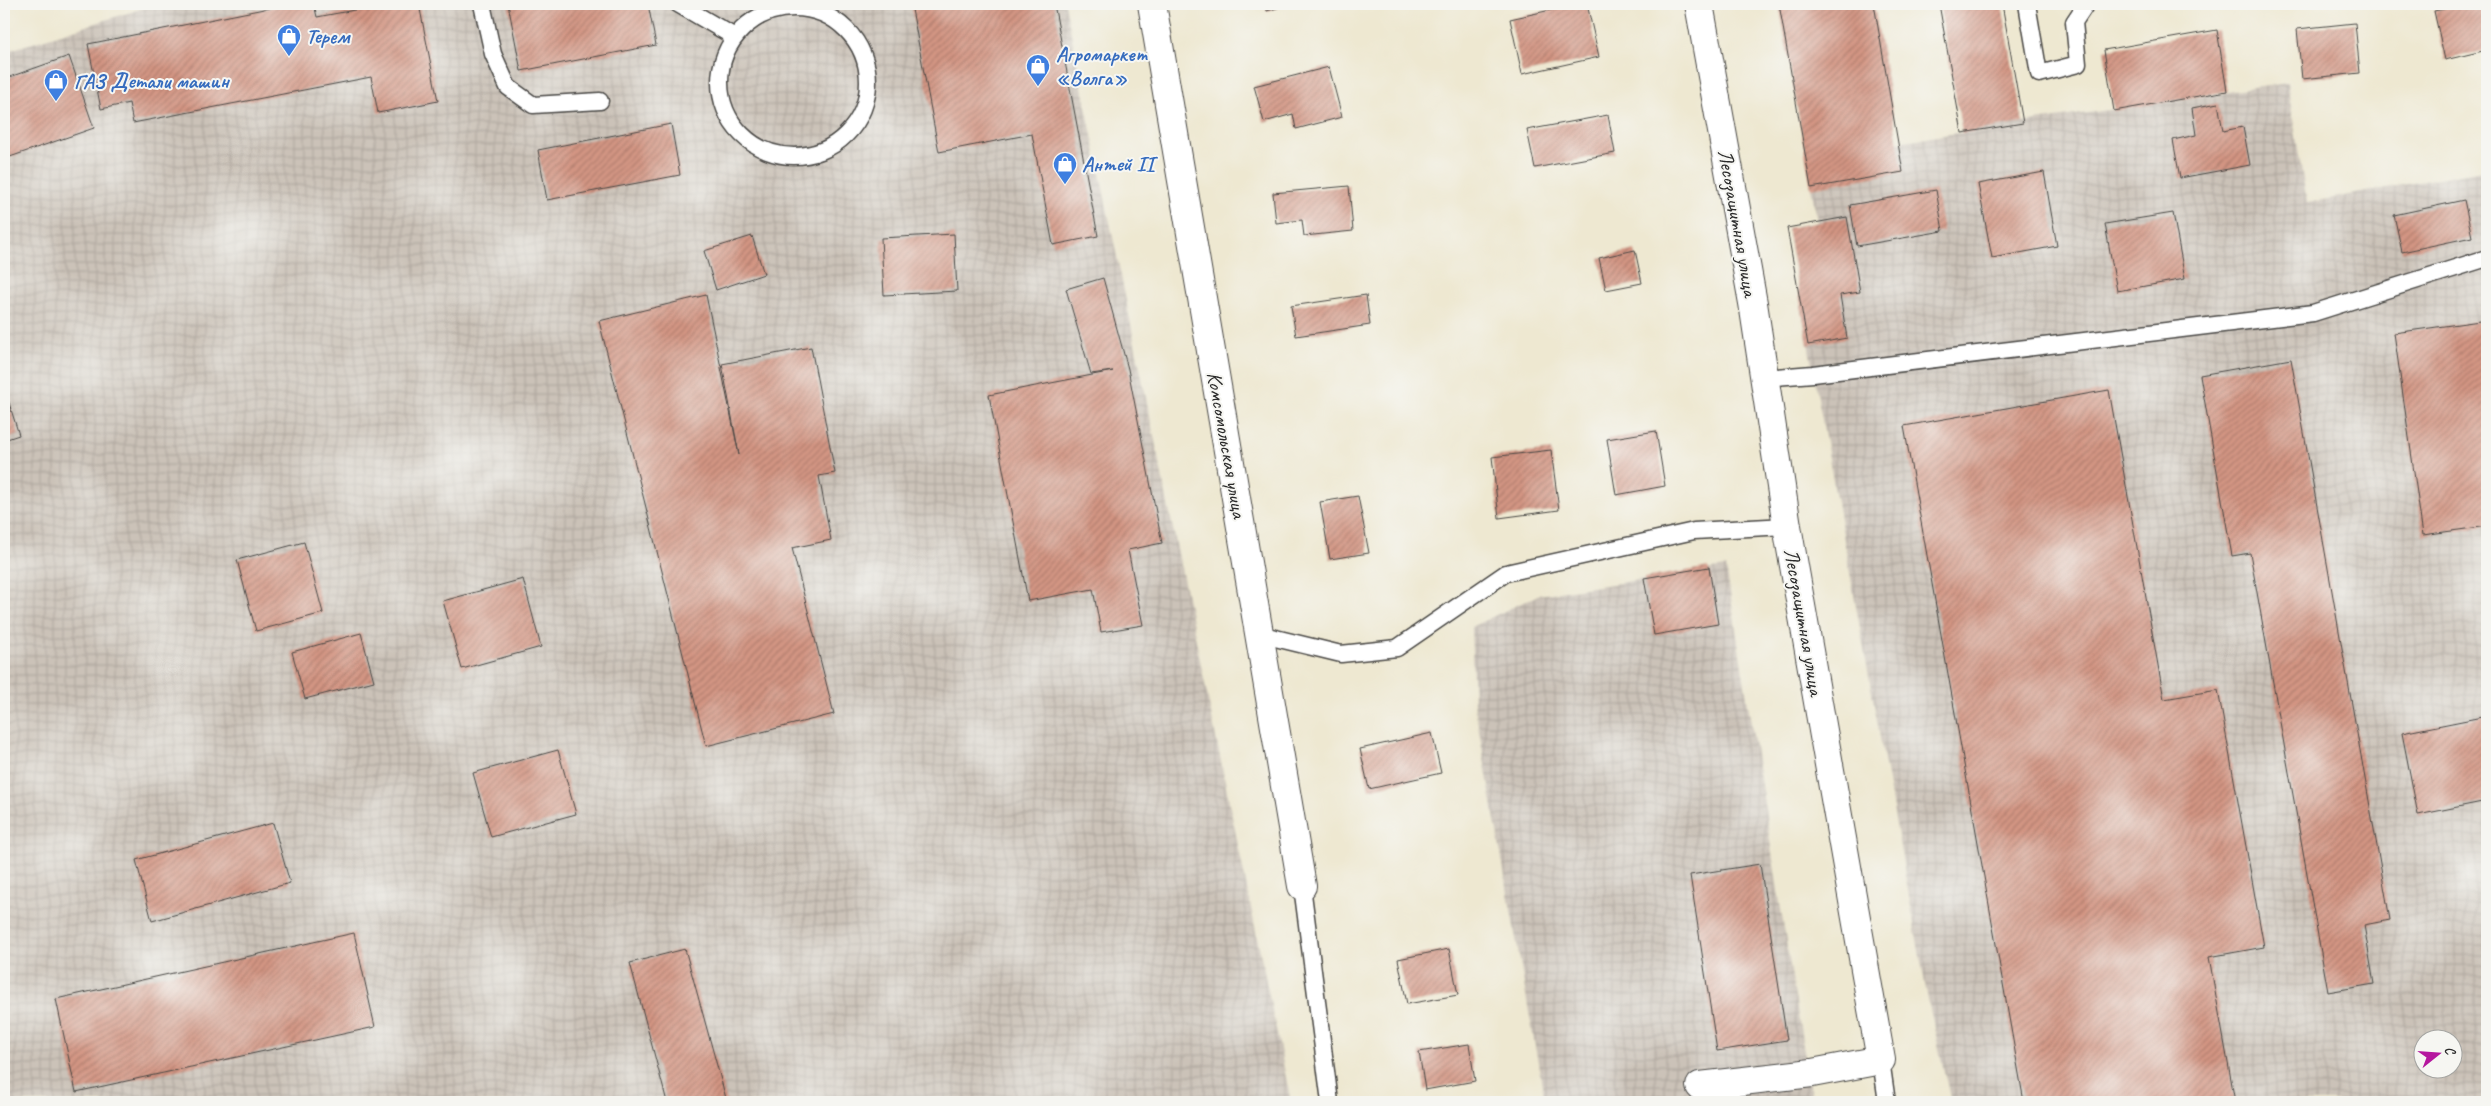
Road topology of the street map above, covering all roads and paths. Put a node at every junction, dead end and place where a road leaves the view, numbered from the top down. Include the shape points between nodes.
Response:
1 (482, 4) edge
2 (678, 4) edge
3 (1152, 4) edge
4 (1699, 4) edge
5 (2027, 4) edge
6 (2086, 4) edge
7 (733, 36) junction
8 (600, 101) dead end
9 (2487, 258) edge
10 (1763, 378) junction
11 (1787, 526) junction
12 (1259, 634) junction
13 (1302, 886) joint
14 (1881, 1060) junction
15 (1700, 1086) dead end
16 (1330, 1102) edge
17 (1887, 1102) edge

1 - 8 lane via 493,54 508,87 533,105
2 - 7 lane
3 - 12 street, Комсомольская улица
4 - 10 street, Лесозащитная улица via 1753,303
5 - 6 lane via 2039,74 2078,64 2074,22
7 - 7 lane via 718,76 726,118 756,149 795,159 832,148 859,121 869,85 868,76 862,50 839,22 806,8 767,11
9 - 10 lane via 2313,313
10 - 11 street, Лесозащитная улица
11 - 12 lane via 1694,531 1506,573 1396,648 1341,654
11 - 14 street, Лесозащитная улица
12 - 13 street, Комсомольская улица
13 - 16 lane
14 - 15 street via 1812,1073
14 - 17 lane

